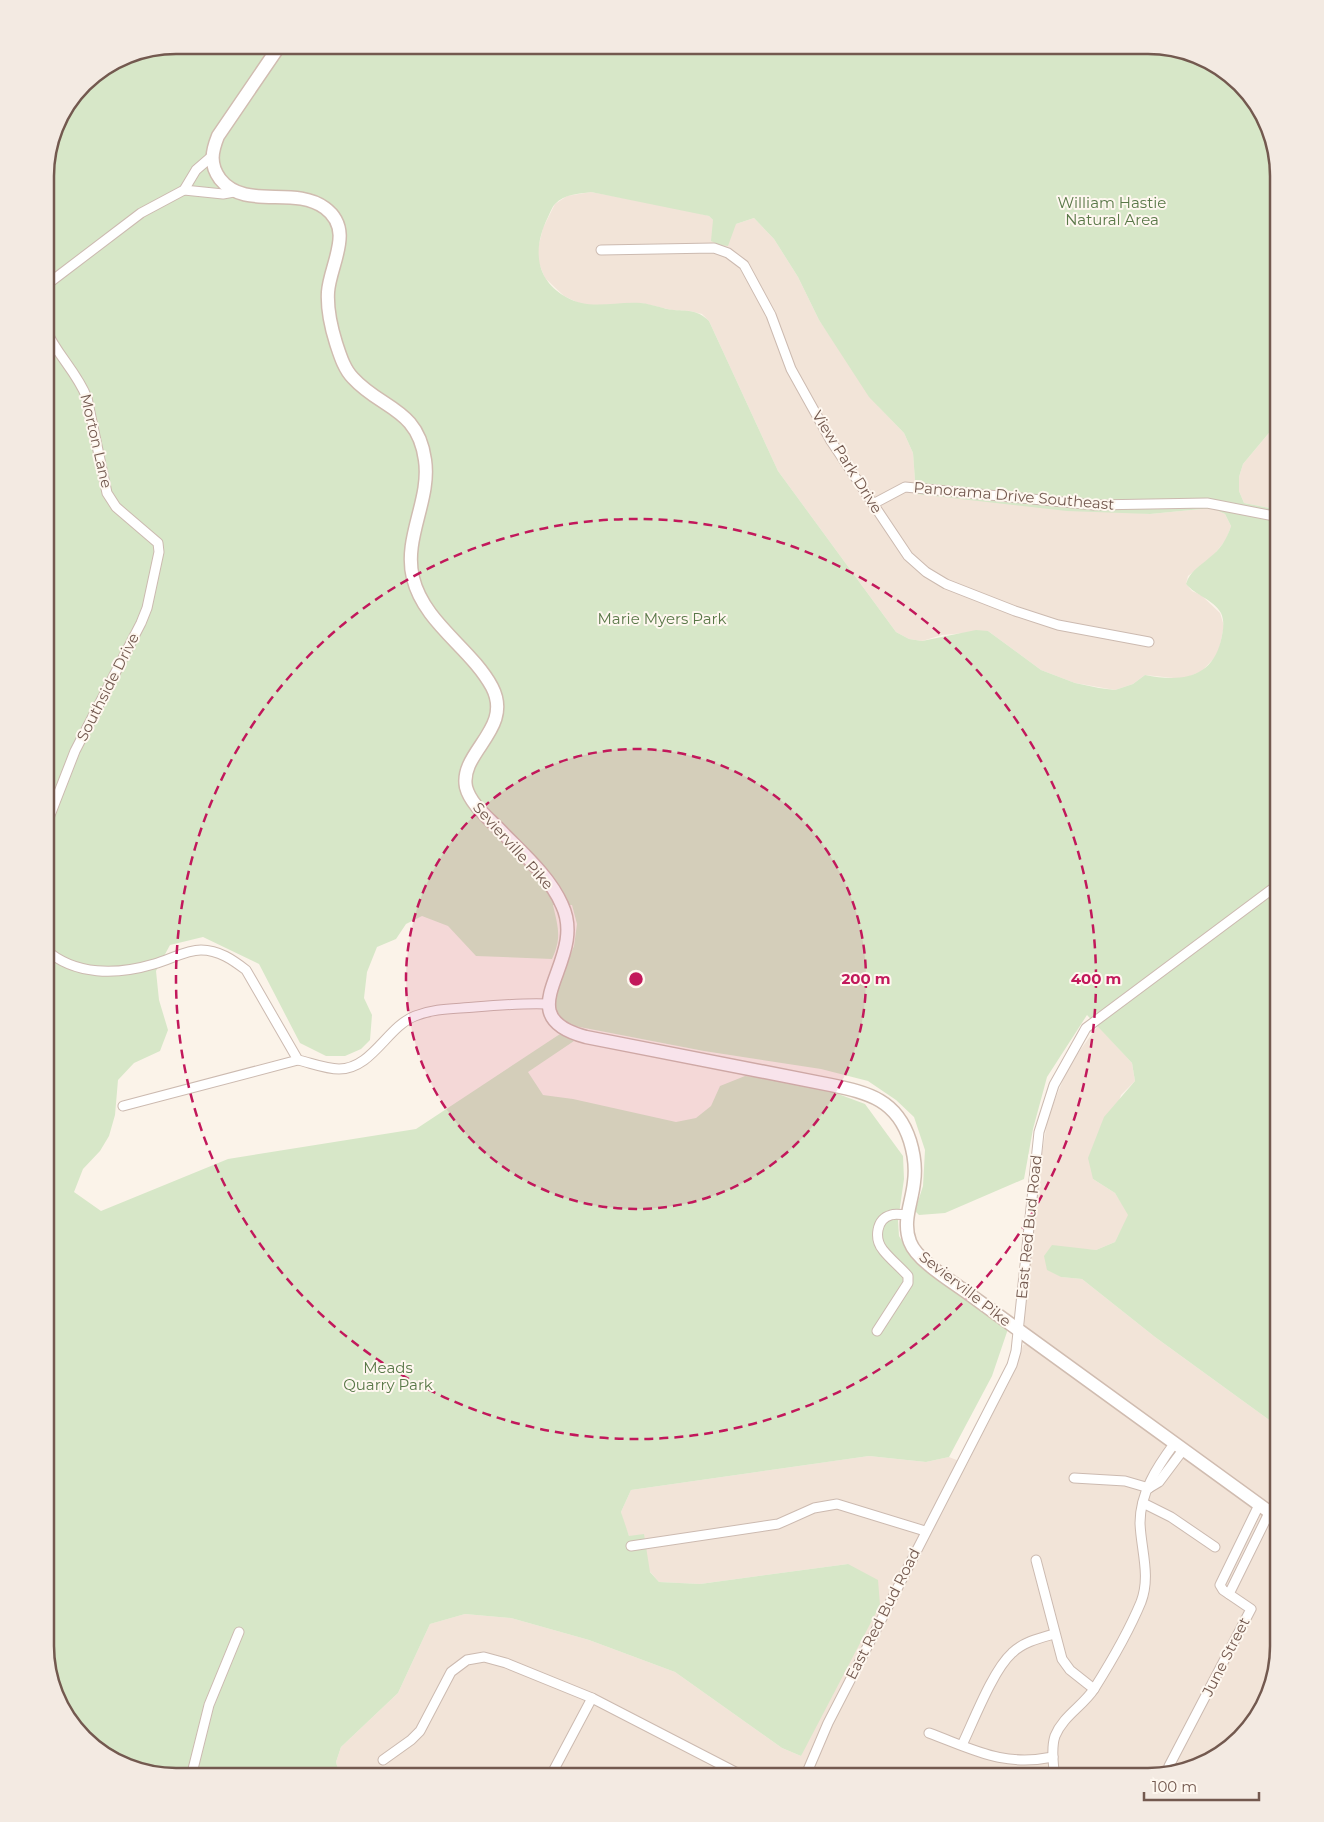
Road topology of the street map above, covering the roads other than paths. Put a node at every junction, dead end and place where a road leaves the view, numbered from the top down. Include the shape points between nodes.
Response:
1 (274, 54) edge
2 (211, 157) junction
3 (184, 190) junction
4 (234, 192) junction
5 (601, 250) dead end
6 (54, 279) edge
7 (54, 342) edge
8 (873, 504) junction
9 (1270, 514) edge
10 (158, 543) joint
11 (1149, 642) dead end
12 (54, 805) edge
13 (1270, 891) edge
14 (54, 954) edge
15 (547, 1004) junction
16 (298, 1060) junction
17 (124, 1106) dead end
18 (907, 1215) junction
19 (1018, 1330) junction
20 (877, 1331) dead end
21 (1178, 1447) junction
22 (1074, 1478) dead end
23 (1149, 1488) junction
24 (1143, 1503) junction
25 (1269, 1512) edge
26 (926, 1531) junction
27 (631, 1546) dead end
28 (1215, 1547) dead end
29 (1036, 1560) dead end
30 (239, 1632) dead end
31 (1054, 1634) junction
32 (1094, 1689) junction
33 (592, 1698) junction
34 (929, 1733) dead end
35 (962, 1745) junction
36 (1053, 1757) junction
37 (383, 1760) dead end
38 (1170, 1766) dead end
39 (193, 1768) edge
40 (555, 1768) edge
41 (728, 1768) edge
42 (809, 1768) edge
43 (1054, 1768) edge

1 - 2 street via 222,130
2 - 3 street via 196,170
2 - 4 street via 216,173
3 - 4 street
3 - 6 street via 141,213
4 - 15 street, Sevierville Pike via 306,199 325,208 337,221 340,246 330,278 328,299 340,356 355,381 407,419 418,436 425,458 426,483 411,550 415,584 429,611 487,680 496,700 493,725 467,771 466,789 477,806 550,886 565,910 568,944
5 - 8 street, View Park Drive via 714,248 728,253 744,265 770,315 791,369 831,441
7 - 10 street, Morton Lane via 87,398 107,493 116,507
8 - 9 street, Panorama Drive Southeast via 905,487 1094,505 1207,503
8 - 11 street, View Park Drive via 908,556 946,584 1058,625
10 - 12 street, Southside Drive via 147,608 75,751
13 - 19 street, East Red Bud Road via 1086,1028 1054,1085 1039,1132
14 - 16 street via 73,966 115,972 201,950 233,959 246,970
15 - 16 street via 431,1011 406,1020 373,1052 353,1066 340,1069
15 - 18 street, Sevierville Pike via 556,1024 572,1033 860,1091 882,1102 902,1121 912,1148 915,1181
16 - 17 street
18 - 19 street, Sevierville Pike via 910,1243 920,1256
18 - 20 street via 893,1214 878,1226 877,1238 883,1250 908,1276 908,1283
19 - 21 street, Sevierville Pike
19 - 26 street, East Red Bud Road via 1016,1351 1008,1375
21 - 23 street via 1159,1482
21 - 25 street, Sevierville Pike
22 - 23 street via 1125,1481
23 - 24 street
24 - 28 street via 1171,1517
24 - 32 street via 1140,1521 1145,1586 1141,1601
25 - 38 street, June Street via 1229,1594 1250,1609
26 - 27 street via 837,1504 814,1508 778,1524
26 - 42 street, East Red Bud Road via 828,1723
29 - 31 street
30 - 39 street via 209,1705
31 - 32 street via 1062,1659 1070,1670
31 - 35 street via 1028,1642 1012,1652 1002,1665
32 - 36 street via 1062,1722 1053,1745
33 - 37 street via 494,1658 467,1660 451,1672 420,1731
33 - 40 street
33 - 41 street
34 - 35 street
35 - 36 street via 1002,1759 1020,1761
36 - 43 street

